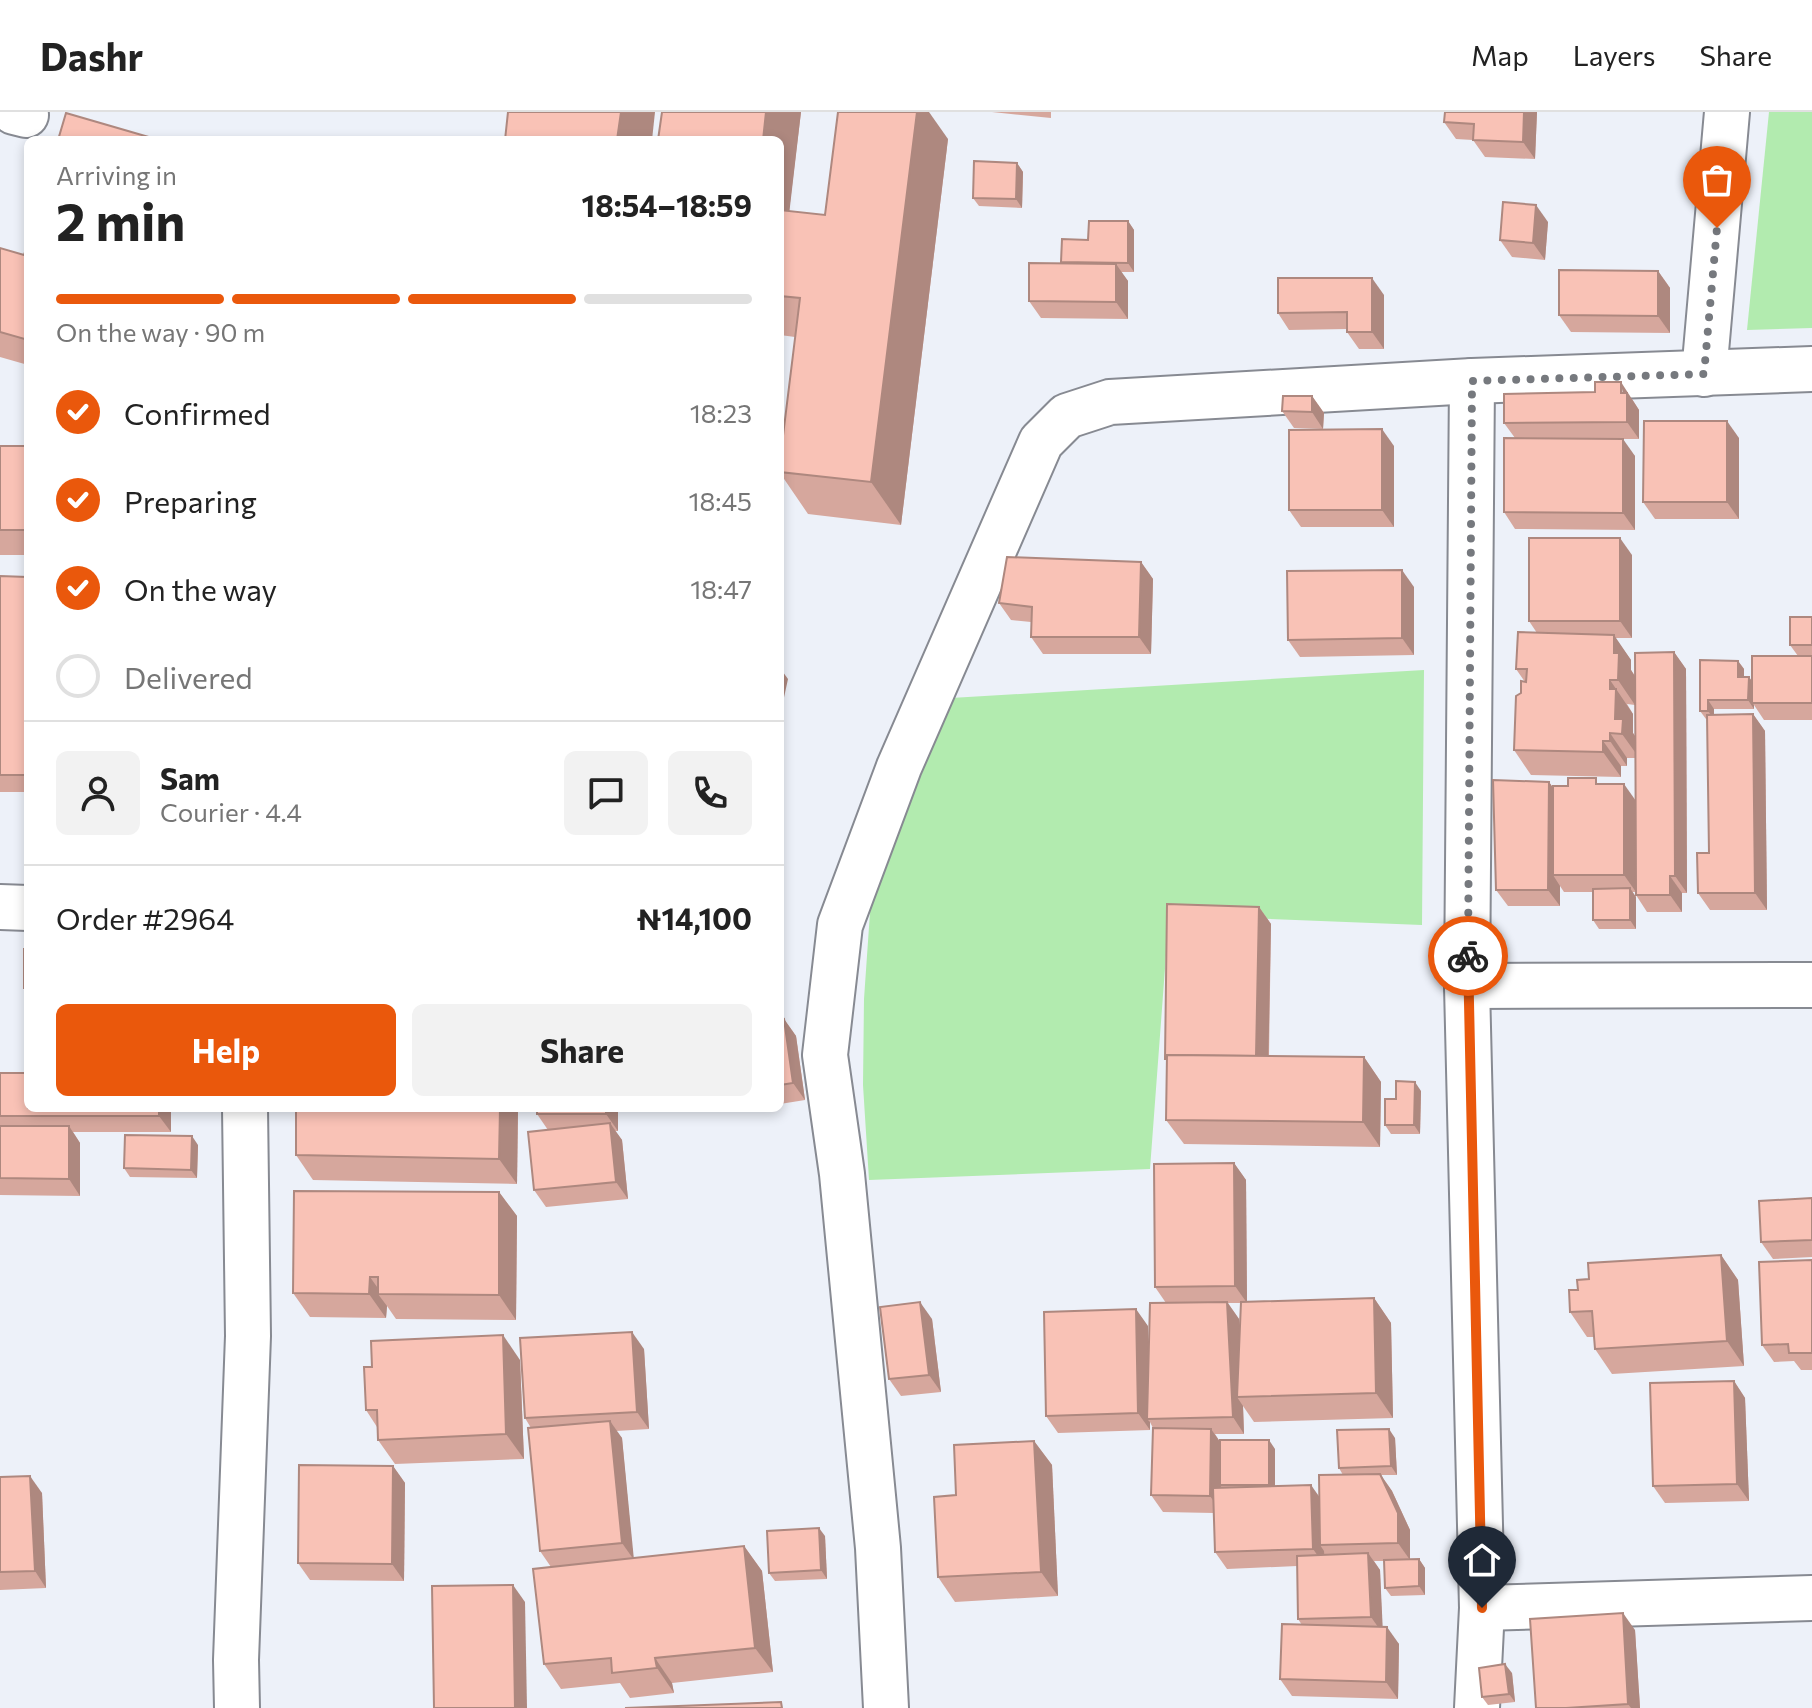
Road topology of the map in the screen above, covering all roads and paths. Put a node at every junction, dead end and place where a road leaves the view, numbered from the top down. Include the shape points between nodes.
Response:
1 (1727, 112) edge
2 (1812, 369) edge
3 (1704, 374) junction
4 (1472, 381) junction
5 (0, 907) edge
6 (24, 908) edge
7 (1812, 985) edge
8 (1467, 986) junction
9 (245, 1112) edge
10 (1812, 1598) edge
11 (1482, 1608) junction
12 (237, 1708) edge
13 (886, 1708) edge
14 (1477, 1708) edge

1 - 3 street
2 - 3 street
3 - 4 street
4 - 8 street
4 - 13 street via 1110,402 1067,416 1041,442 899,767 840,925 825,1055 842,1174 876,1533
5 - 6 street
7 - 8 street
8 - 11 street
9 - 12 street via 248,1336
10 - 11 street
11 - 14 street

